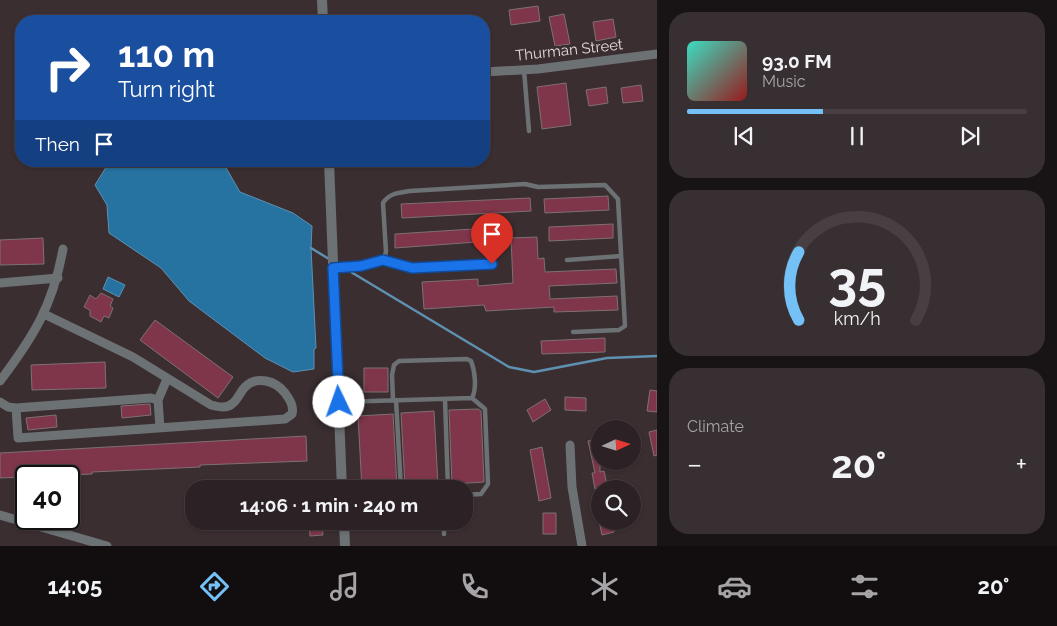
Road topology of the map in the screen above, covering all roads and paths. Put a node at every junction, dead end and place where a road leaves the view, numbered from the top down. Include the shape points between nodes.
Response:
1 (322, 0) edge
2 (323, 15) edge
3 (657, 54) edge
4 (524, 70) junction
5 (490, 72) edge
6 (529, 131) dead end
7 (329, 167) edge
8 (63, 249) dead end
9 (621, 256) junction
10 (383, 260) junction
11 (567, 260) dead end
12 (492, 264) dead end
13 (333, 268) junction
14 (58, 278) junction
15 (0, 283) edge
16 (44, 314) junction
17 (573, 332) dead end
18 (167, 379) junction
19 (0, 381) edge
20 (472, 398) junction
21 (445, 399) junction
22 (158, 400) junction
23 (395, 400) junction
24 (0, 402) edge
25 (339, 402) junction
26 (16, 408) junction
27 (160, 428) junction
28 (570, 445) dead end
29 (342, 480) edge
30 (400, 480) edge
31 (448, 480) edge
32 (473, 494) edge
33 (0, 515) edge
34 (344, 530) edge
35 (444, 530) edge
36 (444, 534) dead end
37 (108, 546) edge
38 (345, 546) edge
39 (582, 546) edge

1 - 2 street
3 - 4 street, Thurman Street
4 - 5 street, Thurman Street
4 - 6 lane
7 - 13 street
8 - 14 street
9 - 10 lane via 618,199 606,185 538,187 525,184 410,191 386,198 383,204 386,252
9 - 11 lane
9 - 17 lane via 625,326 619,330
10 - 12 lane via 412,268
10 - 13 lane
13 - 25 street
14 - 15 street
14 - 16 street
16 - 18 street via 133,357
16 - 19 street
18 - 22 street
18 - 27 street via 220,408 234,403 251,383 267,380 285,392 293,410 285,419
20 - 21 lane
20 - 23 lane via 474,366 467,359 399,361 394,365 392,375
20 - 32 lane via 485,409 488,484 481,494
21 - 23 lane
21 - 31 lane
22 - 26 street
22 - 27 street
23 - 25 lane
23 - 30 lane
24 - 26 street
25 - 29 street
26 - 27 street via 18,438
28 - 39 street via 572,487
33 - 37 street
34 - 38 street
35 - 36 lane

